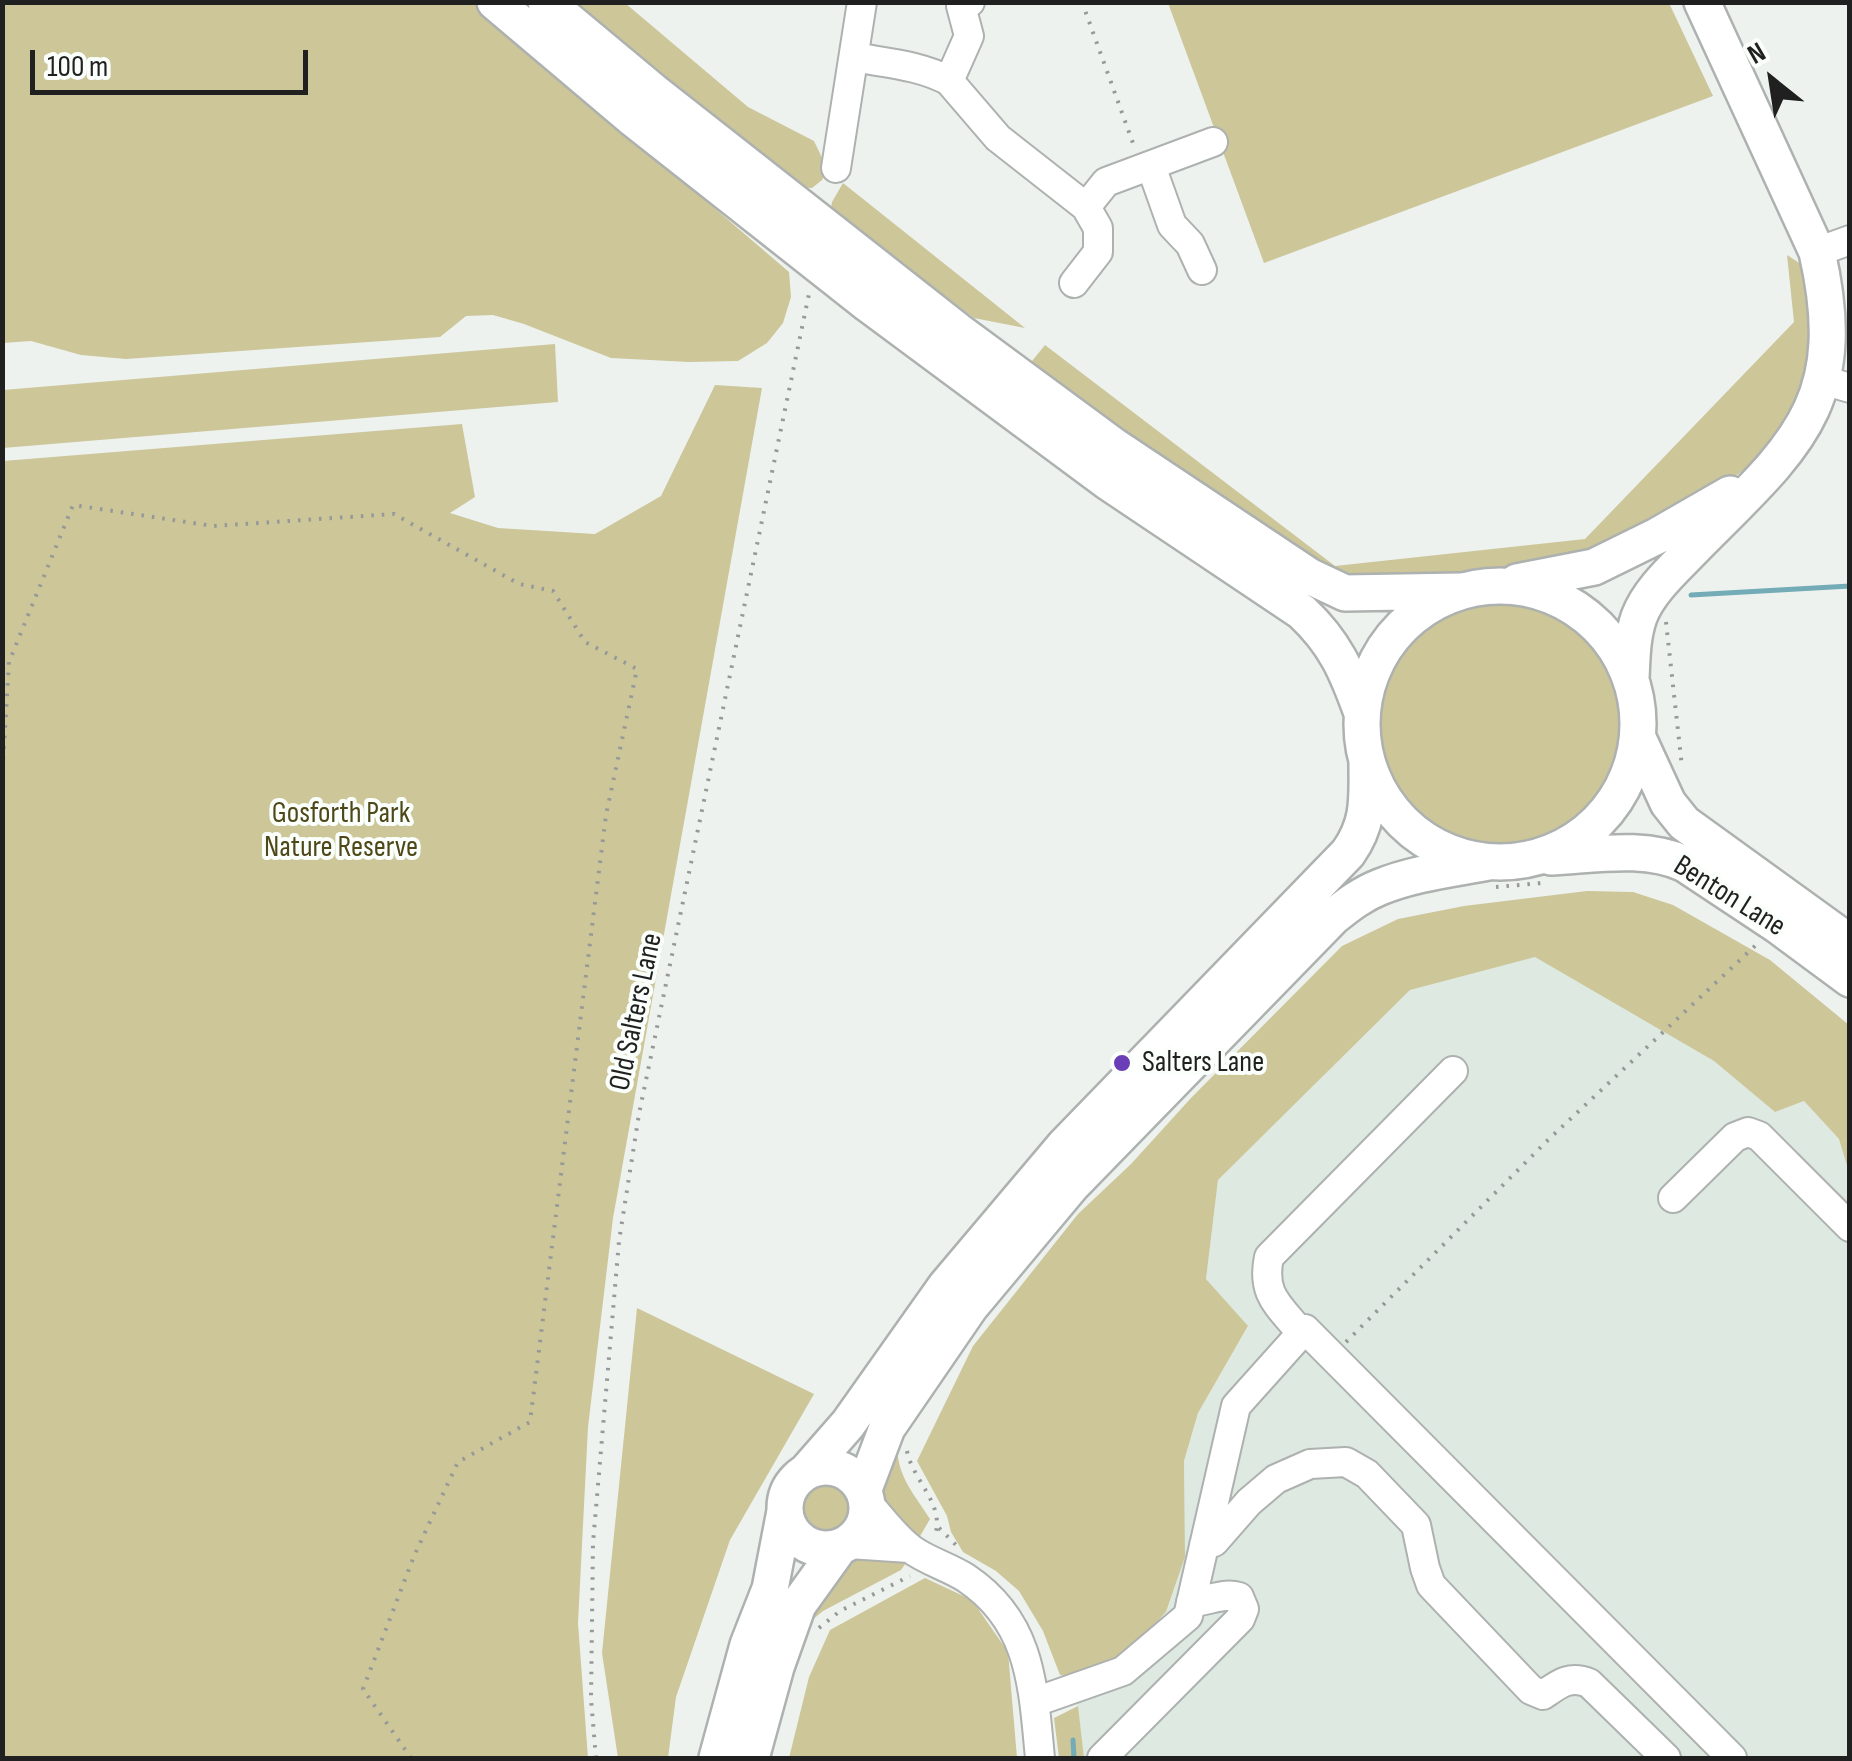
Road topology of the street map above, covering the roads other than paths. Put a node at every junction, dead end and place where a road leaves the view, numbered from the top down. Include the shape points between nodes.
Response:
1 (495, 2) edge
2 (546, 2) edge
3 (862, 2) edge
4 (970, 2) edge
5 (1702, 2) edge
6 (854, 57) junction
7 (949, 81) junction
8 (1213, 142) dead end
9 (1147, 167) junction
10 (836, 168) dead end
11 (1086, 207) junction
12 (1834, 246) edge
13 (1202, 270) dead end
14 (1074, 284) dead end
15 (1838, 384) edge
16 (1784, 457) junction
17 (1496, 585) junction
18 (1461, 591) junction
19 (1631, 678) junction
20 (1362, 713) junction
21 (1638, 738) junction
22 (1367, 762) junction
23 (1541, 870) junction
24 (1489, 875) junction
25 (1850, 942) edge
26 (1850, 980) edge
27 (1453, 1071) dead end
28 (1673, 1198) dead end
29 (1850, 1227) edge
30 (1301, 1333) junction
31 (806, 1472) junction
32 (866, 1496) junction
33 (784, 1512) junction
34 (1204, 1545) junction
35 (844, 1546) junction
36 (920, 1552) junction
37 (1190, 1602) junction
38 (1035, 1702) junction
39 (717, 1758) edge
40 (751, 1758) edge
41 (1040, 1758) edge
42 (1102, 1758) edge
43 (1666, 1758) edge
44 (1732, 1758) edge

1 - 20 main road via 900,328 1108,482 1302,612 1333,646
2 - 18 main road via 958,331 1114,446 1309,576 1345,593
3 - 6 street
4 - 7 street via 961,6 970,36
5 - 12 main road
6 - 7 street
6 - 10 street
7 - 11 street via 998,138
8 - 9 street
9 - 11 street via 1106,182
9 - 13 street
11 - 14 street via 1098,228 1098,252
12 - 15 main road via 1826,285
15 - 16 main road
16 - 17 main road via 1708,508 1594,567
16 - 19 main road via 1648,599 1634,639
17 - 18 main road
17 - 19 main road via 1540,591 1578,610 1610,640
18 - 20 main road via 1400,628 1374,667
19 - 21 main road
20 - 22 main road
21 - 23 main road via 1627,779 1605,814
21 - 25 main road, Benton Lane via 1677,816
22 - 24 main road via 1403,823
22 - 31 main road via 1364,824 1348,853 1064,1146 945,1287
23 - 24 main road via 1512,862
23 - 26 main road, Benton Lane via 1632,853 1671,857
24 - 32 main road via 1400,880 1333,917 1072,1184 970,1308 887,1428
27 - 30 street via 1268,1257 1264,1279
28 - 29 street via 1734,1137 1748,1132 1760,1136
30 - 34 street via 1236,1406
30 - 44 street via 1305,1328
31 - 32 main road via 836,1468 852,1476
31 - 33 main road via 792,1484
32 - 35 main road via 865,1525
32 - 36 street
33 - 35 main road via 805,1544
33 - 39 main road via 770,1589
34 - 37 street
34 - 43 street via 1276,1479 1310,1464 1346,1462 1367,1474 1416,1525 1431,1585 1531,1690 1542,1695 1565,1680 1589,1683
35 - 36 street
35 - 40 main road via 798,1605
36 - 38 street via 968,1579 1006,1615 1024,1650
37 - 38 street via 1188,1616 1122,1671
37 - 42 street via 1229,1594 1239,1596 1244,1609
38 - 41 street

